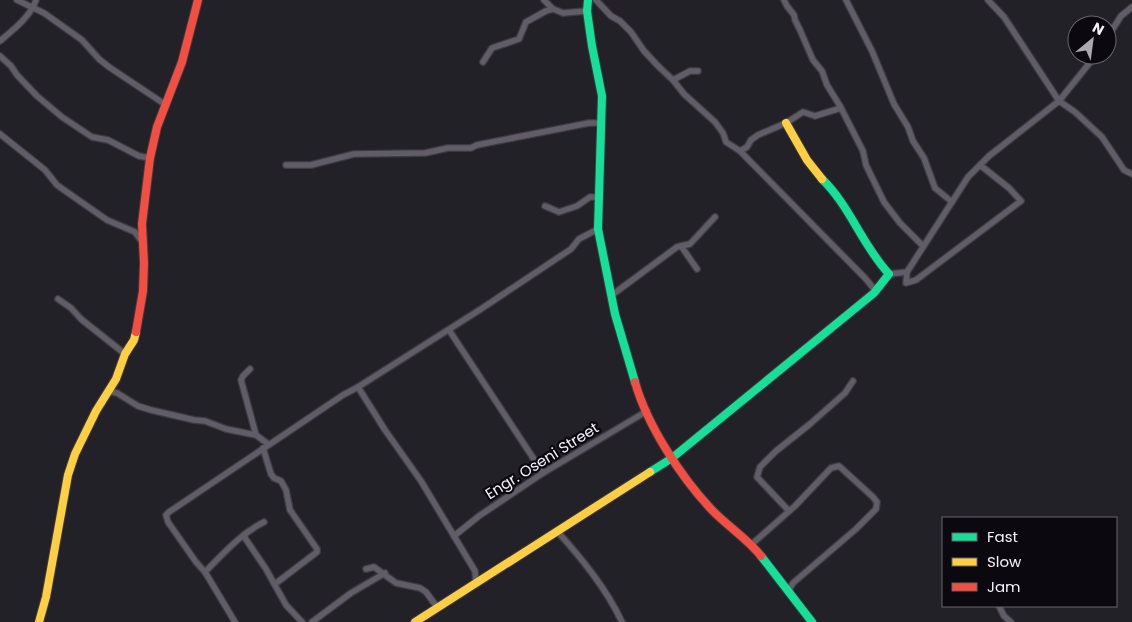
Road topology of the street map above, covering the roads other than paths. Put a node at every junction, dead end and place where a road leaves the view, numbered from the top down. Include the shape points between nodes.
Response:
1 (17, 0) edge
2 (36, 0) edge
3 (198, 0) edge
4 (544, 0) edge
5 (588, 0) edge
6 (596, 0) edge
7 (784, 0) edge
8 (846, 0) edge
9 (988, 0) edge
10 (1132, 7) edge
11 (34, 8) junction
12 (553, 9) junction
13 (587, 12) junction
14 (1117, 22) edge
15 (0, 41) edge
16 (0, 56) edge
17 (483, 62) dead end
18 (1088, 65) edge
19 (698, 71) dead end
20 (673, 80) junction
21 (1059, 101) junction
22 (166, 105) junction
23 (841, 108) junction
24 (602, 123) junction
25 (786, 123) junction
26 (0, 134) edge
27 (740, 151) junction
28 (150, 158) junction
29 (286, 165) dead end
30 (980, 165) junction
31 (1132, 174) edge
32 (600, 197) junction
33 (952, 202) junction
34 (545, 206) dead end
35 (715, 217) dead end
36 (598, 229) junction
37 (142, 242) junction
38 (681, 246) junction
39 (923, 246) junction
40 (698, 269) dead end
41 (907, 272) junction
42 (889, 274) junction
43 (875, 290) junction
44 (612, 295) junction
45 (58, 299) dead end
46 (449, 330) junction
47 (125, 354) junction
48 (250, 369) dead end
49 (853, 381) dead end
50 (358, 387) junction
51 (108, 391) junction
52 (647, 411) junction
53 (256, 435) junction
54 (265, 446) junction
55 (672, 458) junction
56 (543, 473) junction
57 (789, 511) junction
58 (264, 522) dead end
59 (557, 531) junction
60 (246, 534) junction
61 (454, 536) junction
62 (752, 544) junction
63 (366, 569) dead end
64 (205, 572) junction
65 (384, 573) junction
66 (476, 583) junction
67 (275, 584) junction
68 (790, 594) junction
69 (436, 607) junction
70 (1000, 607) edge
71 (38, 622) edge
72 (235, 622) edge
73 (302, 622) edge
74 (312, 622) edge
75 (415, 622) edge
76 (622, 622) edge
77 (812, 622) edge
78 (1011, 622) edge

1 - 11 street
2 - 11 street
3 - 22 street via 182,62
4 - 12 street
5 - 13 street
6 - 20 street via 631,32 644,51
7 - 23 street
8 - 33 street via 936,188
9 - 21 street via 1004,17
10 - 14 street
11 - 15 street
11 - 22 street via 82,40 109,67
12 - 13 street
12 - 17 street via 526,22 519,39 492,48
13 - 24 street via 602,96
16 - 28 street via 37,96 92,137 108,140
18 - 21 street
19 - 20 street via 690,71
20 - 27 street via 715,122 726,142
21 - 30 street
21 - 31 street via 1102,137 1124,170
22 - 28 street
23 - 25 street via 815,116 803,112
23 - 39 street via 863,150 866,165 884,202
24 - 29 street via 471,148 425,153 354,154 311,165
24 - 32 street
25 - 27 street via 758,135
25 - 42 street via 799,148 833,189 862,239
26 - 37 street via 45,170 57,185 107,220 135,232
27 - 43 street
28 - 37 street
30 - 33 street
30 - 41 street via 1021,201 916,280 906,283
32 - 34 street via 590,197 559,212
32 - 36 street
33 - 39 street
35 - 38 street via 690,244
36 - 44 street
36 - 46 street via 578,239 571,249
37 - 47 street via 141,303 134,340
38 - 40 street
38 - 44 street
39 - 41 street
41 - 42 street
42 - 43 street
43 - 55 street
44 - 52 street via 631,371
45 - 47 street
46 - 50 street
46 - 56 street
47 - 51 street
48 - 53 street via 241,380
49 - 57 street via 845,393 760,467 757,477
50 - 54 street
50 - 61 street
51 - 53 street via 151,410
51 - 71 street via 81,440 68,475 46,597
52 - 55 street
52 - 56 street, Engr. Oseni Street
53 - 54 street
54 - 64 street via 180,503 166,516
54 - 67 street via 271,474 281,481 290,510 317,550
55 - 59 street
55 - 62 street via 712,510
56 - 61 street, Engr. Oseni Street
57 - 62 street
57 - 68 street via 831,468 839,466 877,502 856,529 793,583
58 - 60 street
59 - 66 street
59 - 76 street via 598,581
60 - 64 street
60 - 67 street via 245,538
61 - 66 street via 475,571
62 - 68 street
63 - 65 street via 374,567
64 - 72 street
65 - 69 street via 396,583 420,588
65 - 74 street
66 - 69 street
67 - 73 street via 286,605
68 - 77 street
69 - 75 street
70 - 78 street

